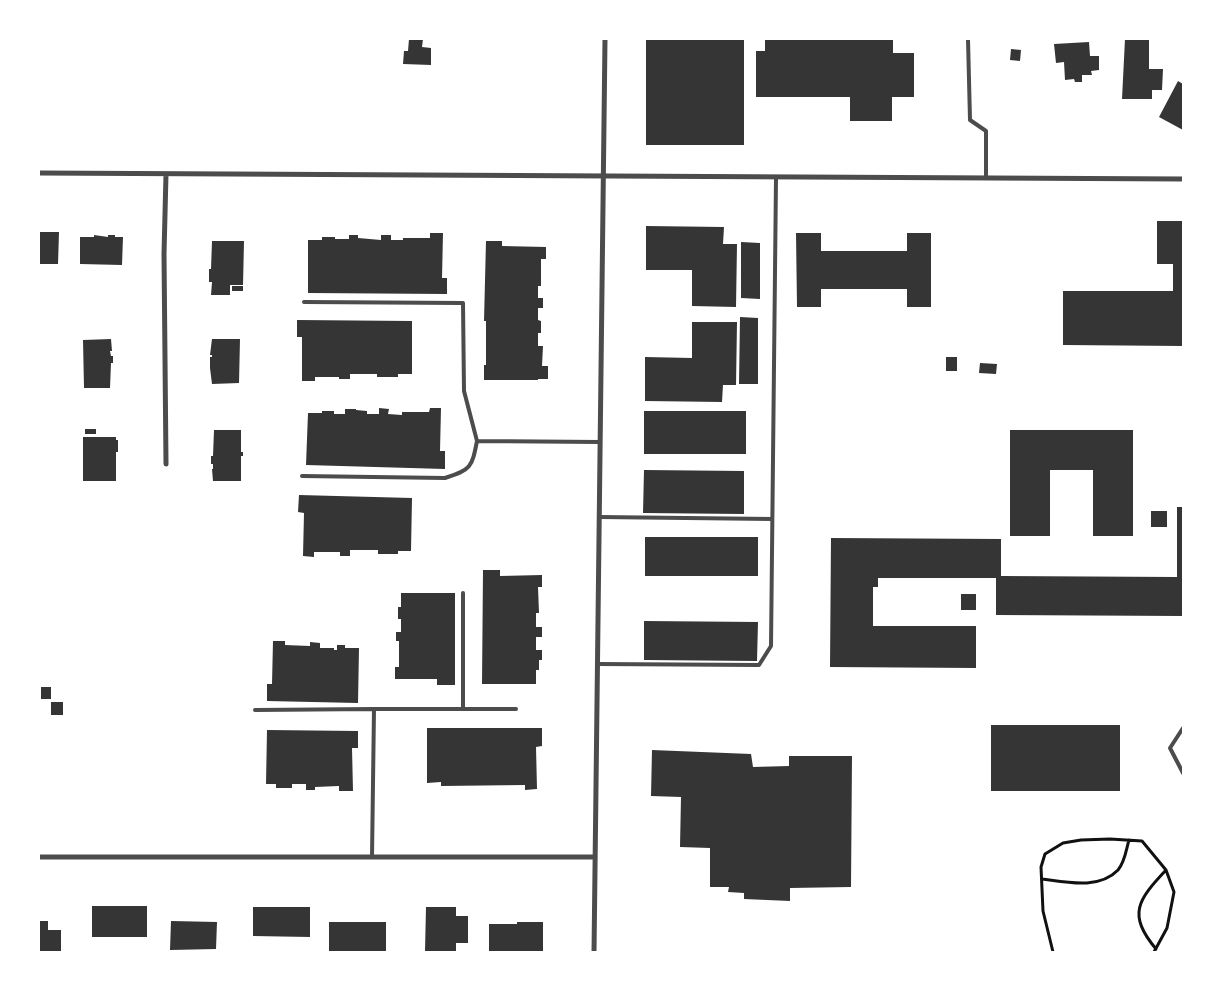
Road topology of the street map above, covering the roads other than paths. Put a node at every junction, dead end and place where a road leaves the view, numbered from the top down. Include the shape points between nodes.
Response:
1 (605, 39) edge
2 (968, 39) edge
3 (39, 173) edge
4 (166, 174) junction
5 (604, 177) junction
6 (776, 178) junction
7 (986, 178) junction
8 (1183, 179) edge
9 (304, 302) dead end
10 (477, 441) junction
11 (600, 442) junction
12 (166, 464) dead end
13 (302, 476) dead end
14 (599, 517) junction
15 (772, 519) junction
16 (463, 593) dead end
17 (597, 664) junction
18 (374, 709) junction
19 (463, 709) junction
20 (516, 709) dead end
21 (255, 710) dead end
22 (1183, 728) edge
23 (1183, 773) edge
24 (372, 856) junction
25 (39, 857) edge
26 (595, 857) junction
27 (594, 952) edge

1 - 5 street
2 - 7 lane via 970,120 986,131
3 - 4 street
4 - 5 street
4 - 12 street
5 - 6 street
5 - 11 street
6 - 7 street
6 - 15 lane
7 - 8 street
9 - 10 lane via 463,303 464,391
10 - 11 lane
10 - 13 lane via 473,460 464,472 445,478
11 - 14 street
14 - 15 lane
14 - 17 street
15 - 17 lane via 770,646 759,665
16 - 19 lane
17 - 26 street
18 - 19 lane
18 - 21 lane
18 - 24 lane
19 - 20 lane
22 - 23 lane via 1170,748
24 - 25 street
24 - 26 street
26 - 27 street

